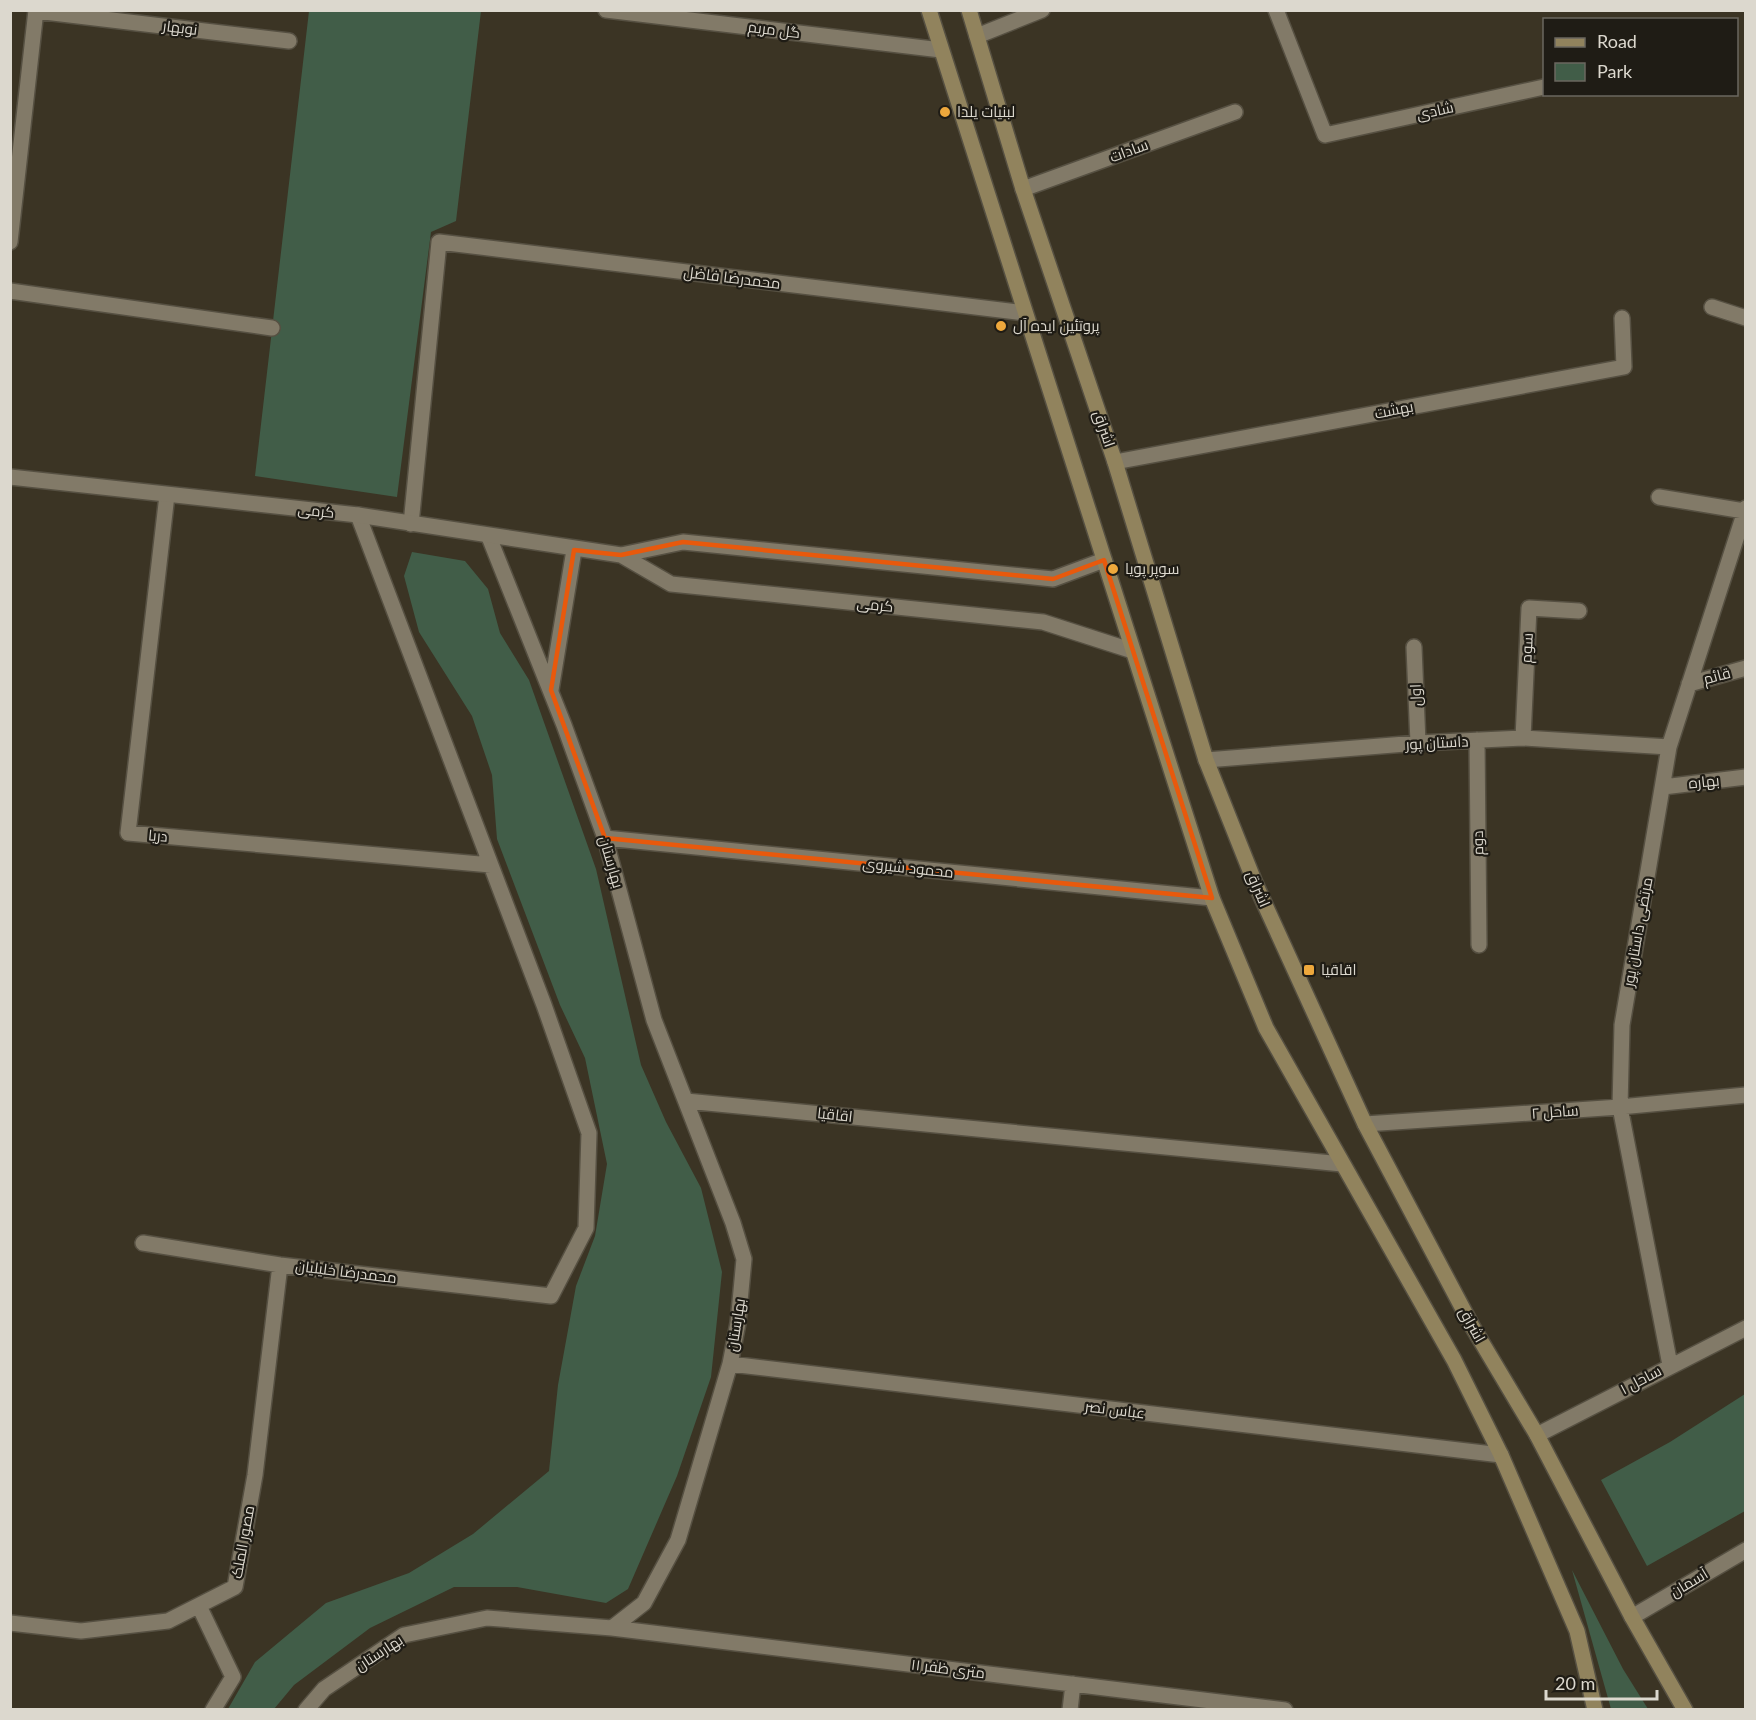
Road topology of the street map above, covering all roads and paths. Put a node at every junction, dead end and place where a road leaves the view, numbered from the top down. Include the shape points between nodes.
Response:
1 (606, 10) edge
2 (929, 10) edge
3 (969, 10) edge
4 (1042, 10) edge
5 (1276, 10) edge
6 (36, 11) edge
7 (977, 36) junction
8 (289, 41) dead end
9 (941, 50) junction
10 (1543, 87) edge
11 (1235, 112) dead end
12 (1023, 189) junction
13 (10, 242) edge
14 (10, 291) edge
15 (1713, 307) dead end
16 (1025, 313) junction
17 (1622, 318) dead end
18 (1746, 318) edge
19 (272, 328) dead end
20 (1115, 462) junction
21 (10, 477) edge
22 (167, 495) junction
23 (1659, 497) dead end
24 (1745, 510) edge
25 (358, 515) junction
26 (411, 524) junction
27 (489, 537) junction
28 (574, 550) junction
29 (621, 555) junction
30 (1104, 560) junction
31 (1580, 611) dead end
32 (1414, 647) dead end
33 (1133, 651) junction
34 (1746, 668) edge
35 (1689, 684) junction
36 (551, 690) junction
37 (1523, 738) junction
38 (1477, 740) junction
39 (1418, 743) junction
40 (1669, 747) junction
41 (1206, 760) junction
42 (1746, 777) edge
43 (1663, 787) junction
44 (604, 838) junction
45 (491, 865) junction
46 (1212, 898) junction
47 (1479, 945) dead end
48 (1746, 1095) edge
49 (686, 1101) junction
50 (1620, 1107) junction
51 (1365, 1124) junction
52 (1342, 1164) junction
53 (143, 1243) dead end
54 (280, 1265) junction
55 (1746, 1328) edge
56 (730, 1364) junction
57 (1670, 1365) junction
58 (1537, 1435) junction
59 (1501, 1455) junction
60 (1746, 1550) edge
61 (199, 1606) junction
62 (1632, 1617) junction
63 (10, 1623) edge
64 (612, 1628) junction
65 (1073, 1684) junction
66 (213, 1710) edge
67 (306, 1710) edge
68 (1070, 1710) edge
69 (1285, 1710) edge
70 (1595, 1710) edge
71 (1684, 1710) edge

1 - 9 street, گل مریم
2 - 9 main road
3 - 7 main road, اشراق
4 - 7 street
5 - 10 street, شادی via 1325,135
6 - 8 street, نوبهار
6 - 13 street
7 - 12 main road, اشراق
9 - 16 main road
11 - 12 street, سادات
12 - 20 main road, اشراق
14 - 19 street
15 - 18 street
16 - 26 street, محمدرضا فاضل via 439,242
16 - 30 main road
17 - 20 street, بهشت via 1624,367
20 - 41 main road, اشراق
21 - 22 street, کرمی
22 - 25 street, کرمی
22 - 45 street, دریا via 128,833
23 - 24 street
24 - 35 street, مرتضی داستان پور
25 - 26 street, کرمی
25 - 45 street
26 - 27 street, کرمی
27 - 28 street, کرمی
27 - 36 street, بهارستان
28 - 29 street, کرمی
28 - 36 street
29 - 30 street, کرمی via 683,542 1053,579
29 - 33 street, کرمی via 671,584 1043,622
30 - 33 main road
31 - 37 street, سوم via 1529,608
32 - 39 street, اول
33 - 46 main road
34 - 35 street, قائم
35 - 40 street, مرتضی داستان پور
36 - 44 street, بهارستان
37 - 38 street, داستان پور
37 - 40 street, داستان پور
38 - 39 street, داستان پور
38 - 47 street, دوم
39 - 41 street, داستان پور
40 - 43 street, مرتضی داستان پور
41 - 51 main road, اشراق via 1289,961
42 - 43 street, بهاره
43 - 50 street, مرتضی داستان پور via 1622,1025
44 - 46 street, محمود شیروی
44 - 49 street, بهارستان via 654,1020
45 - 54 street, محمدرضا خلیلیان via 589,1133 586,1228 551,1296
46 - 52 main road via 1266,1028
48 - 50 street, ساحل ۲
49 - 52 street, اقاقیا
49 - 56 street, بهارستان via 744,1258
50 - 51 street, ساحل ۲
50 - 57 street, مرتضی داستان پور
51 - 58 main road, اشراق via 1472,1326
52 - 59 main road via 1454,1360
53 - 54 street, محمدرضا خلیلیان
54 - 61 street, مصور الملک via 255,1475 235,1587
55 - 57 street, ساحل ۱
56 - 59 street, عباس نصر
56 - 64 street, بهارستان via 678,1540 644,1603
57 - 58 street, ساحل ۱
58 - 62 main road, اشراق
59 - 70 main road via 1577,1631
60 - 62 street, آسمان
61 - 63 street, مصور الملک via 168,1621 81,1631
61 - 66 street via 233,1677
62 - 71 main road, اشراق
64 - 65 street, ۱۱ متری ظفر
64 - 67 street, بهارستان via 487,1618 404,1635 324,1689
65 - 68 street
65 - 69 street, ۱۱ متری ظفر

